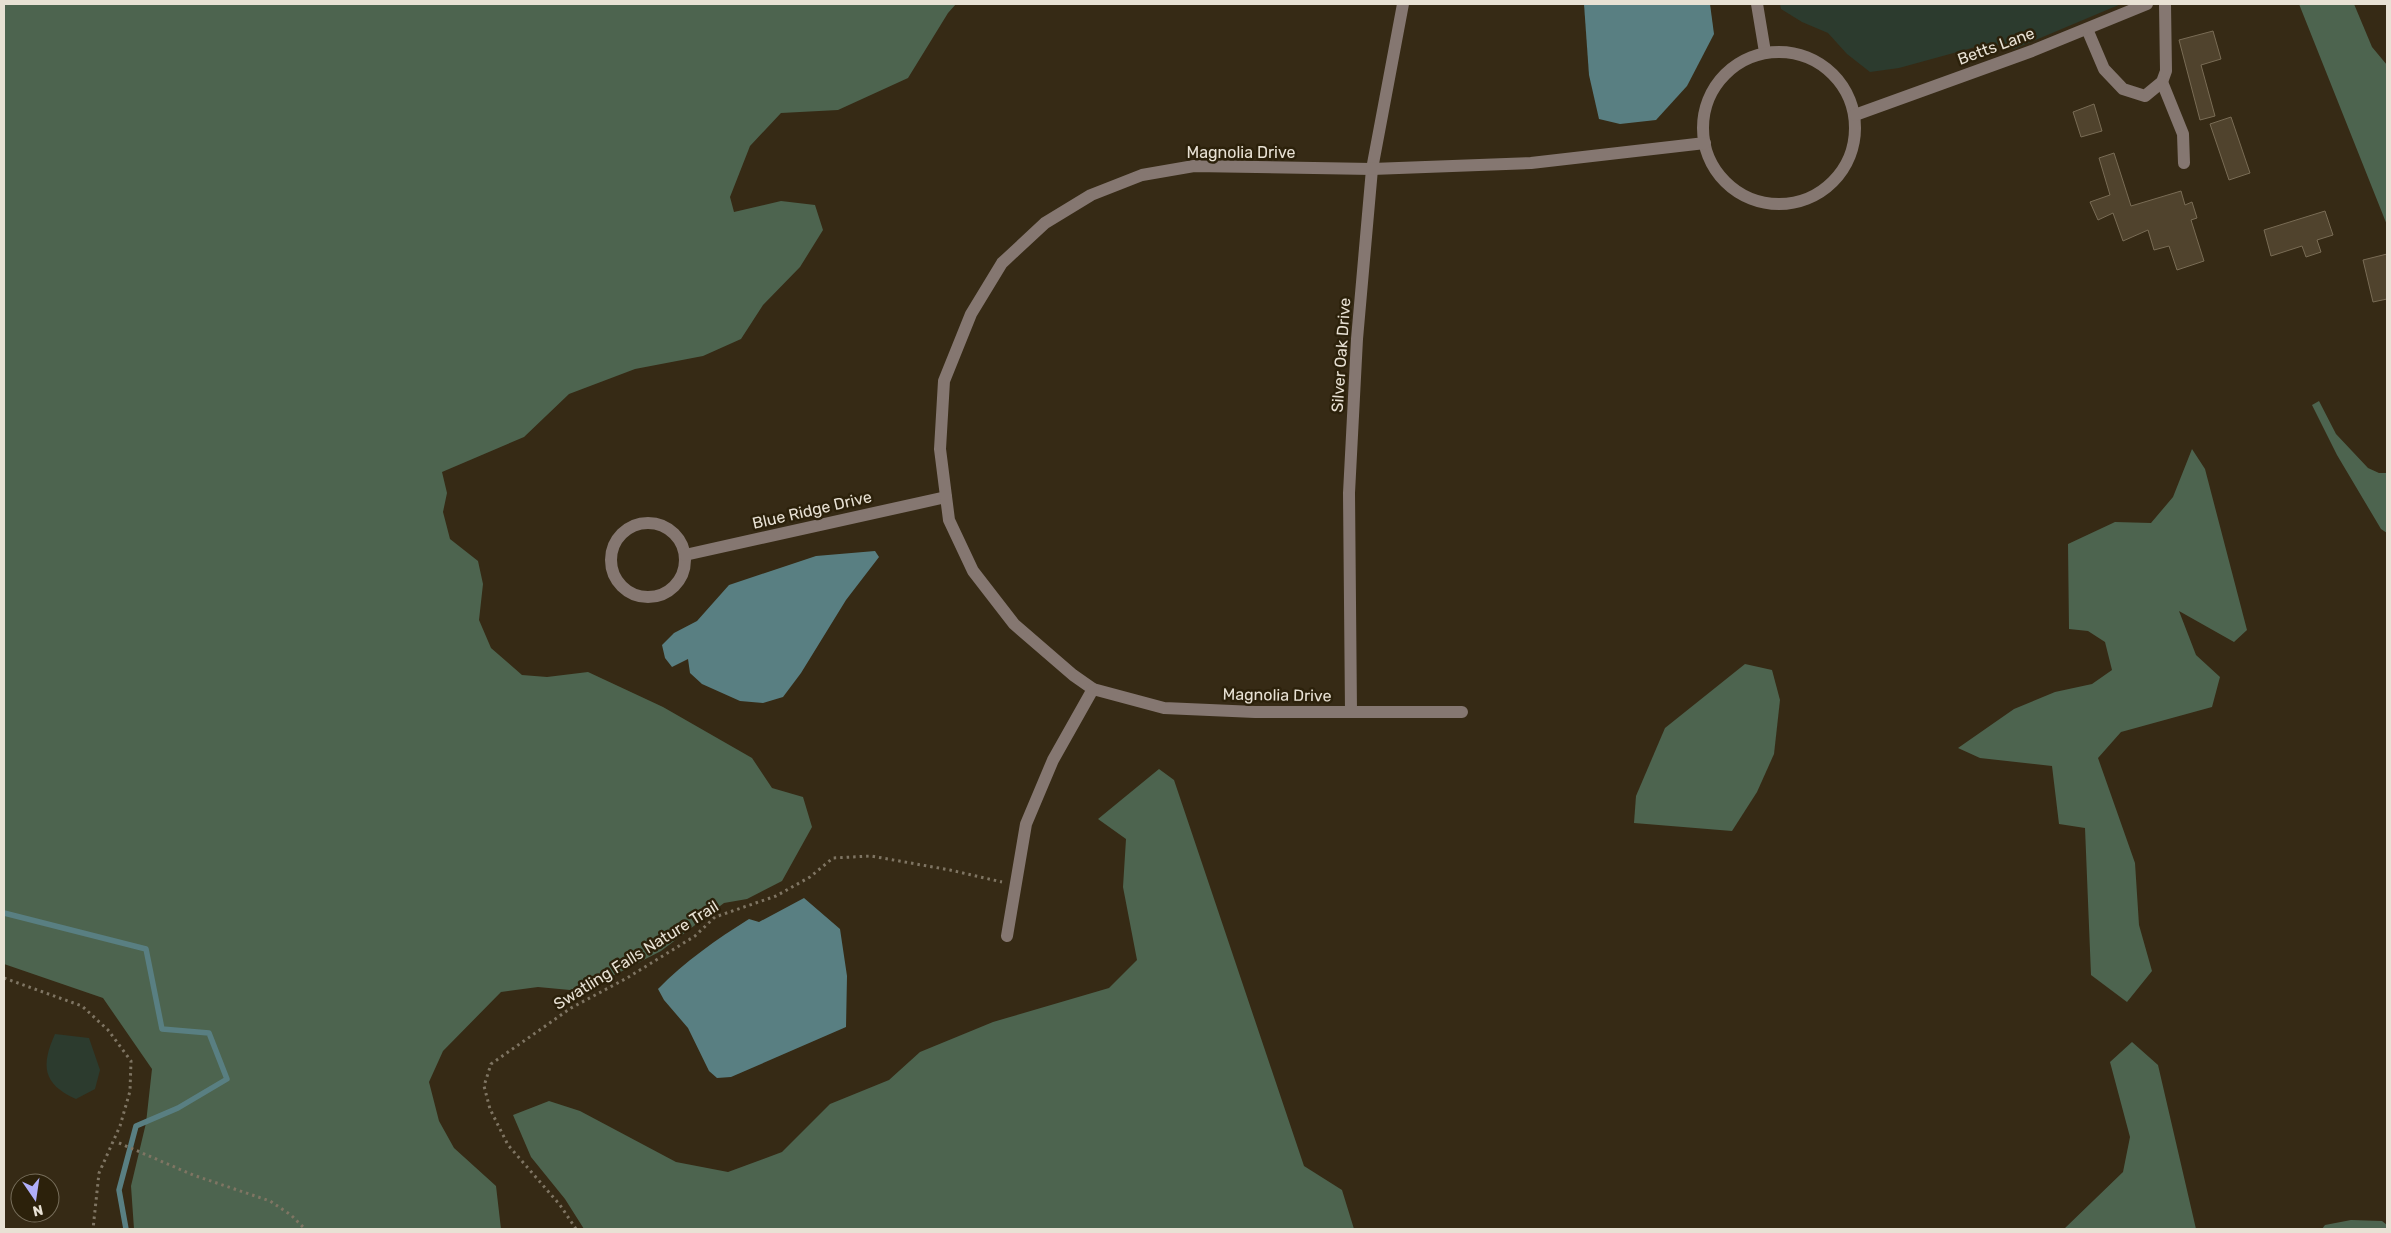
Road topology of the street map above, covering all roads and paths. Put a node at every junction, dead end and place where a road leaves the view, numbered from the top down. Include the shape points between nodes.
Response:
1 (1403, 4) edge
2 (1757, 4) edge
3 (2146, 4) edge
4 (2165, 4) edge
5 (2125, 8) edge
6 (2087, 29) junction
7 (1765, 52) junction
8 (2162, 82) junction
9 (1855, 115) junction
10 (1705, 143) junction
11 (2184, 163) dead end
12 (1372, 169) junction
13 (946, 497) junction
14 (685, 555) junction
15 (1094, 689) junction
16 (1352, 712) junction
17 (1462, 712) dead end
18 (1016, 885) junction
19 (1007, 936) dead end
20 (4, 978) edge
21 (114, 1140) junction
22 (119, 1143) junction
23 (152, 1158) junction
24 (166, 1162) dead end
25 (93, 1229) edge
26 (305, 1229) edge
27 (576, 1229) edge

1 - 12 street, Silver Oak Drive
2 - 7 street
3 - 5 street, Betts Lane
4 - 8 street via 2166,70
5 - 6 street, Betts Lane
6 - 8 street via 2104,70 2123,89 2145,96
6 - 9 street, Betts Lane
7 - 9 street via 1789,52 1812,58 1831,71 1846,89
7 - 10 street via 1744,60 1726,73 1712,91 1704,112
8 - 11 street via 2183,134
9 - 10 street via 1856,134 1851,157 1839,177 1821,193 1799,202 1777,205 1755,201 1735,191 1719,175
10 - 12 street, Magnolia Drive via 1530,163
12 - 13 street, Magnolia Drive via 1194,166 1142,175 1091,195 1045,223 1002,263 971,314 944,381 940,449
12 - 16 street, Silver Oak Drive via 1357,339 1349,493
13 - 14 street, Blue Ridge Drive
13 - 15 street, Magnolia Drive via 949,520 973,571 1014,624
14 - 14 street via 678,537 657,524 645,523 622,533 613,548 611,567 623,588 646,598 670,591 684,572
15 - 16 street, Magnolia Drive via 1164,708
15 - 18 street via 1053,760 1026,824
16 - 17 street, Magnolia Drive
18 - 19 street
18 - 27 path, Swatling Falls Nature Trail via 871,856 832,858 810,876 776,896 715,917 695,936 571,1008 491,1064 484,1086 490,1109 508,1144
20 - 21 path via 82,1006 108,1030 131,1061 130,1091
21 - 22 path
21 - 25 path via 99,1173
22 - 23 path
22 - 23 path
23 - 24 path
23 - 26 path via 202,1179 270,1201

